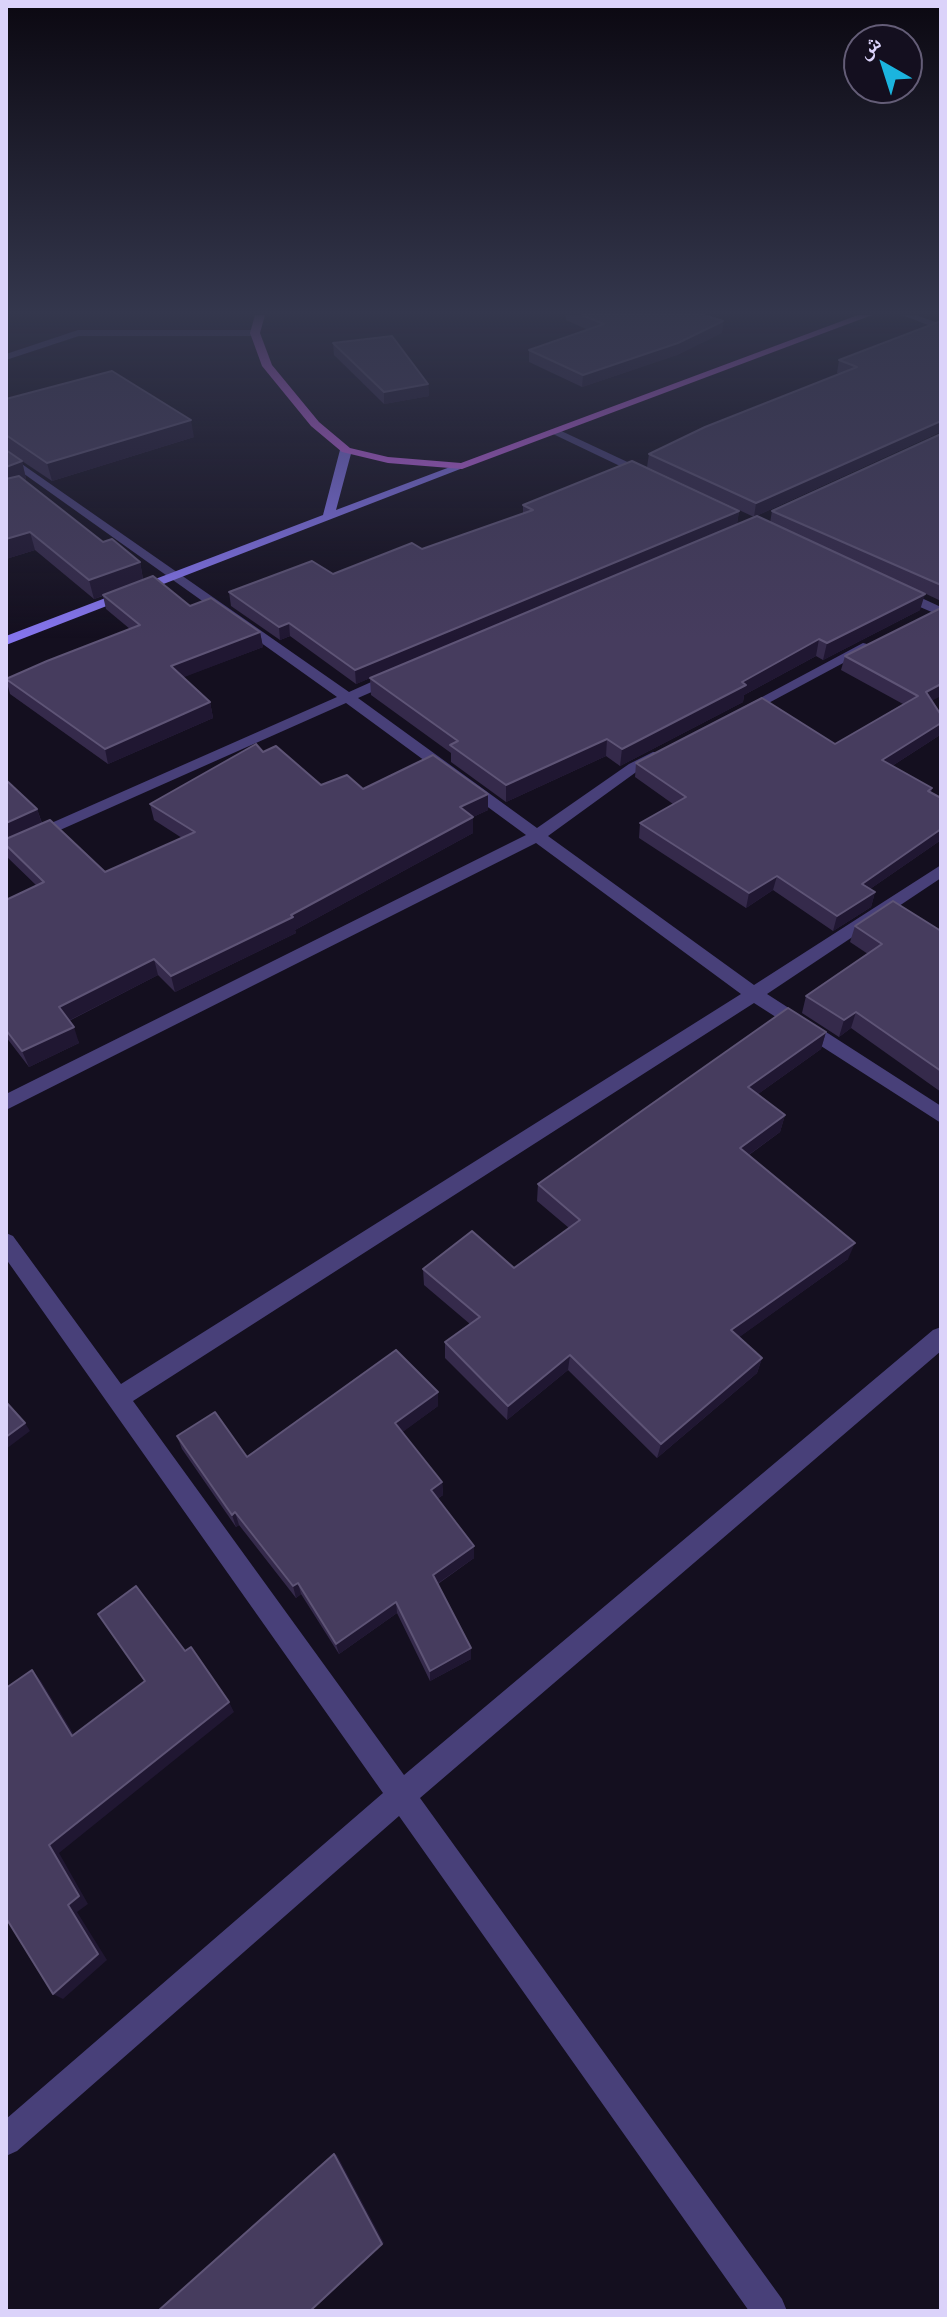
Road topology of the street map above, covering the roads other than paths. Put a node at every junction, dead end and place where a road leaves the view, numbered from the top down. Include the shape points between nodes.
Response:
1 (319, 423) edge
2 (581, 423) edge
3 (557, 432) junction
4 (346, 450) junction
5 (6, 456) edge
6 (462, 466) junction
7 (655, 478) edge
8 (329, 515) junction
9 (177, 577) junction
10 (880, 584) edge
11 (936, 612) edge
12 (885, 637) edge
13 (6, 641) edge
14 (405, 673) edge
15 (347, 697) junction
16 (727, 719) edge
17 (674, 747) edge
18 (535, 837) junction
19 (6, 849) edge
20 (941, 870) edge
21 (754, 994) junction
22 (6, 1103) edge
23 (941, 1116) edge
24 (6, 1242) edge
25 (941, 1337) edge
26 (119, 1398) junction
27 (402, 1795) junction
28 (6, 2140) edge
29 (770, 2311) edge

1 - 4 main road
2 - 3 main road
3 - 6 main road
3 - 7 street
4 - 6 main road via 388,460
4 - 8 main road
5 - 9 street via 36,483
6 - 8 main road
8 - 9 main road
9 - 13 main road
9 - 15 street
10 - 11 street
12 - 16 street
14 - 15 street
15 - 18 street
15 - 19 street
17 - 18 street via 634,767
18 - 21 street
18 - 22 street
20 - 21 street
21 - 23 street
21 - 26 street
24 - 26 street
25 - 27 street
26 - 27 street
27 - 28 street
27 - 29 street

